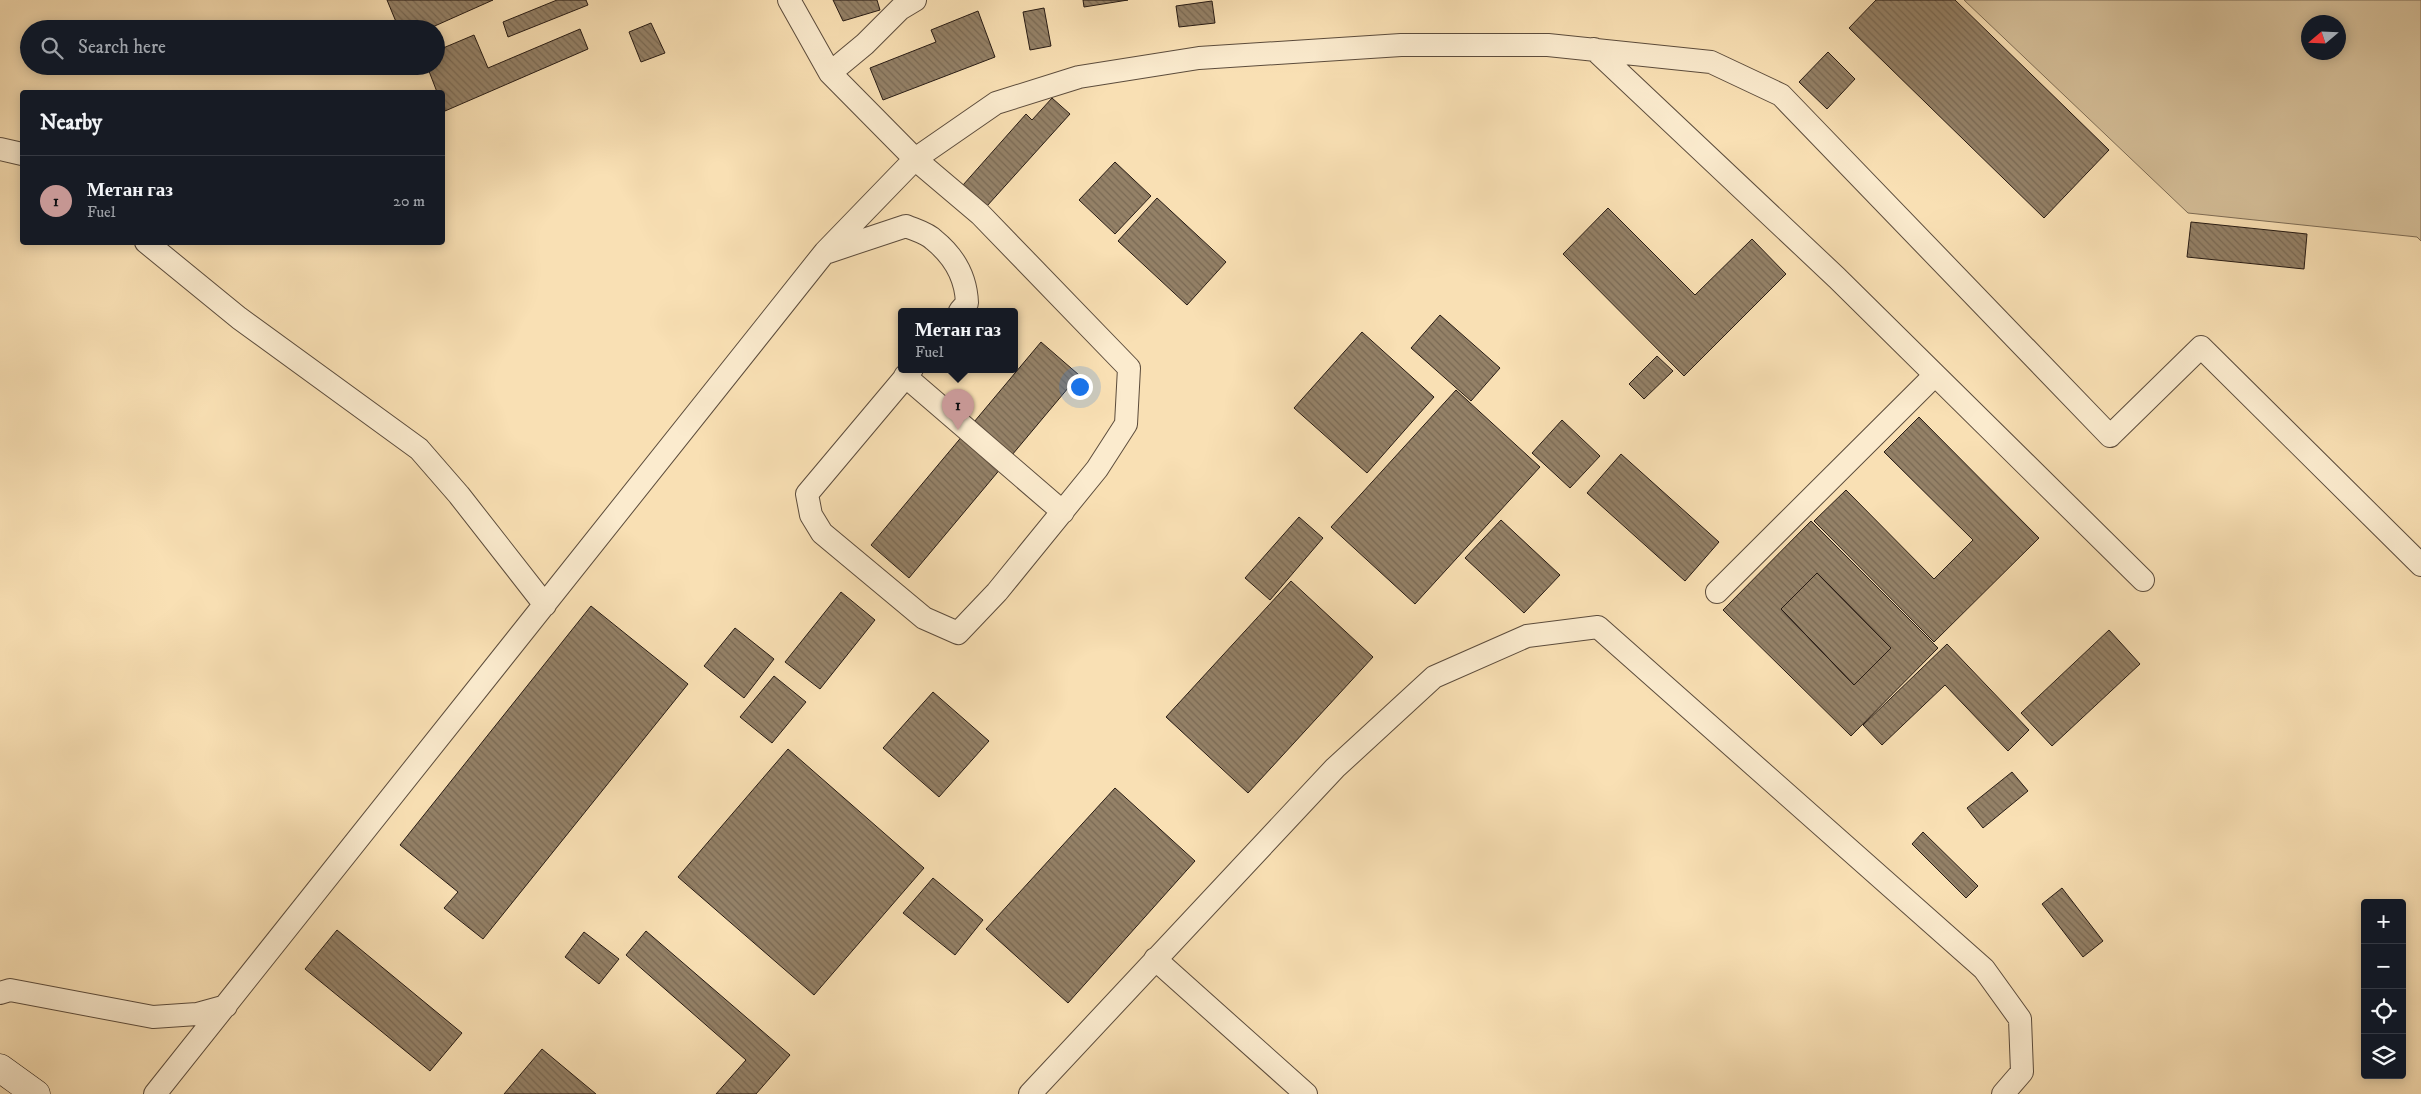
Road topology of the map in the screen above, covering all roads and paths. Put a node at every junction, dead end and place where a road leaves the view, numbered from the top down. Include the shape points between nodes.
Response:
1 (789, 0) edge
2 (915, 0) edge
3 (1594, 50) junction
4 (830, 72) junction
5 (0, 149) edge
6 (20, 154) edge
7 (914, 159) junction
8 (150, 245) edge
9 (825, 252) junction
10 (963, 308) edge
11 (909, 373) edge
12 (1935, 376) junction
13 (1062, 512) junction
14 (2421, 565) edge
15 (2143, 580) dead end
16 (1717, 592) dead end
17 (545, 605) junction
18 (1155, 959) junction
19 (0, 993) edge
20 (226, 1006) junction
21 (0, 1068) edge
22 (36, 1094) edge
23 (156, 1094) edge
24 (1030, 1094) edge
25 (1306, 1094) edge
26 (2003, 1094) edge

1 - 4 lane
2 - 4 lane via 900,9
3 - 7 lane via 1548,45 1401,45 1199,58 1088,75 996,103
3 - 12 lane via 1837,278
3 - 14 lane via 1711,62 1781,95 2110,436 2201,347
4 - 7 lane
5 - 6 lane
7 - 9 lane
7 - 13 lane via 980,214 1129,368 1126,424 1097,469
8 - 17 lane via 239,318 419,448
9 - 10 lane via 906,226 934,239 960,269 967,285 967,303
9 - 17 lane
11 - 13 lane
11 - 13 lane via 807,494 811,515 822,532 924,618 958,633 997,592
12 - 15 lane
12 - 16 lane
17 - 20 lane
18 - 24 lane
18 - 25 lane
18 - 26 lane via 1334,768 1434,677 1527,636 1598,627 1984,969 2020,1019 2022,1072
19 - 20 lane via 10,990 153,1017 197,1014
20 - 23 lane
21 - 22 main road

